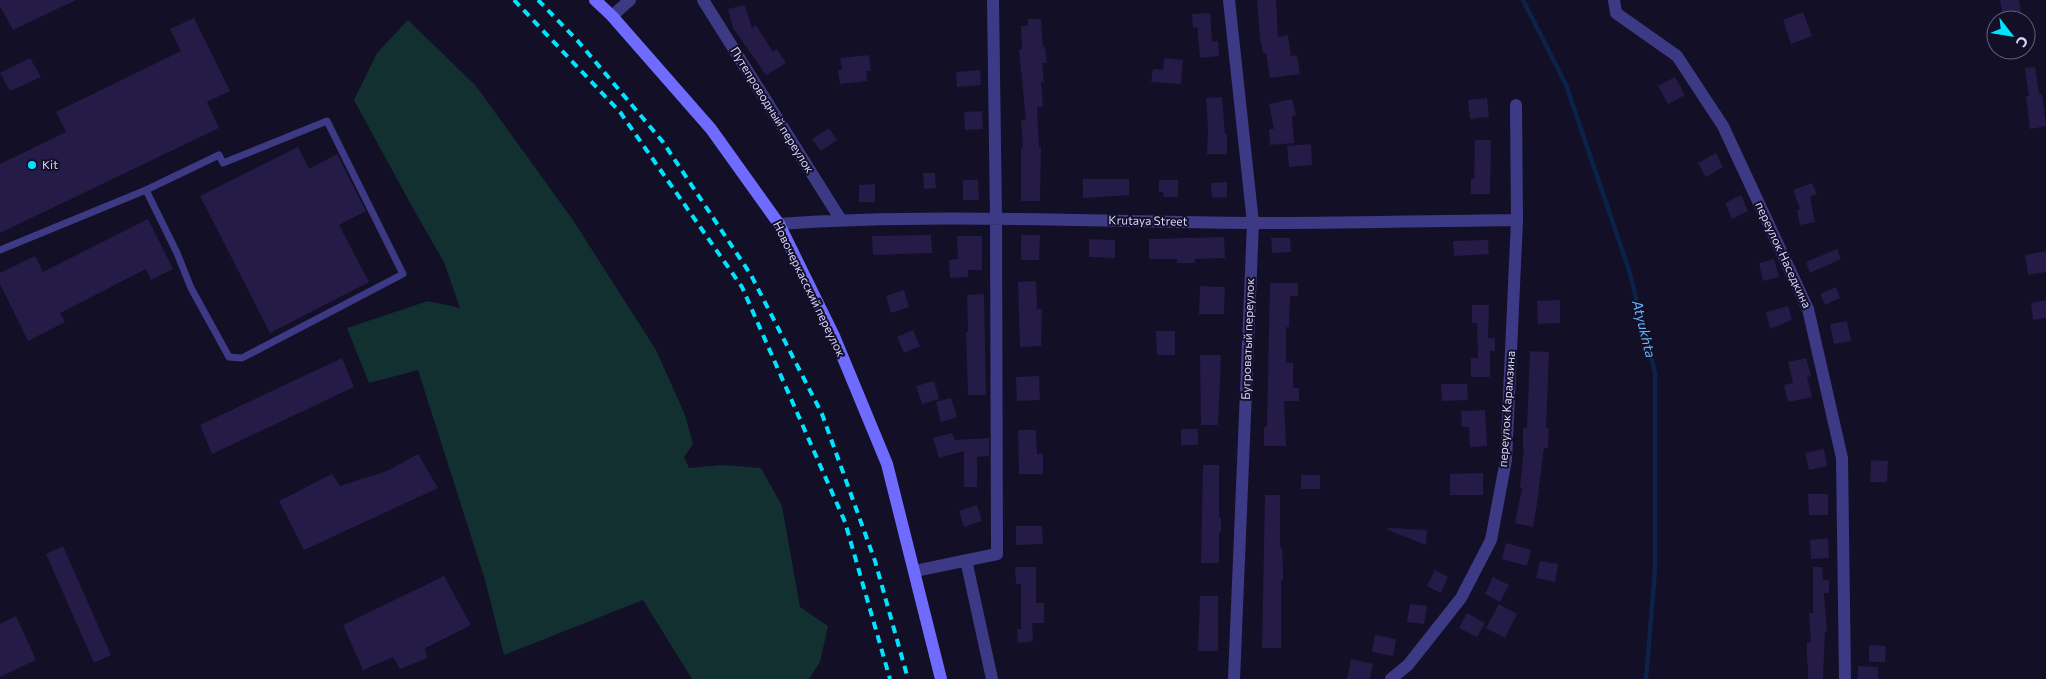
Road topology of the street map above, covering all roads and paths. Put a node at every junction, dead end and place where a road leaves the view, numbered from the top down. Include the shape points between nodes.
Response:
1 (595, 0) edge
2 (630, 0) edge
3 (703, 0) edge
4 (993, 0) edge
5 (1229, 0) edge
6 (1614, 0) edge
7 (612, 16) junction
8 (1516, 105) dead end
9 (146, 190) junction
10 (996, 218) junction
11 (841, 220) junction
12 (1518, 220) junction
13 (1253, 223) junction
14 (780, 224) junction
15 (0, 250) edge
16 (966, 560) junction
17 (916, 571) junction
18 (941, 679) edge
19 (992, 679) edge
20 (1234, 679) edge
21 (1391, 679) edge
22 (1845, 679) edge

1 - 7 main road, Новочеркасский переулок
2 - 7 street
3 - 11 street, Путепроводный переулок
4 - 10 street
5 - 13 street, Бугроватый переулок
6 - 22 street, переулок Наседкина via 1616,12 1677,56 1723,126 1808,309 1842,458
7 - 14 main road, Новочеркасский переулок via 710,129
8 - 12 street, переулок Карамзина
9 - 9 lane via 219,155 223,163 327,121 403,274 242,358 228,357 191,288
9 - 15 lane
10 - 11 street, Krutaya Street
10 - 13 street, Krutaya Street
10 - 16 street via 997,554
11 - 14 street, Krutaya Street
12 - 13 street, Krutaya Street
12 - 21 street, переулок Карамзина via 1506,460 1491,540 1461,598 1408,665
13 - 20 street, Бугроватый переулок
14 - 17 main road, Новочеркасский переулок via 834,336 887,464
16 - 17 street
16 - 19 street
17 - 18 main road, Новочеркасский переулок

